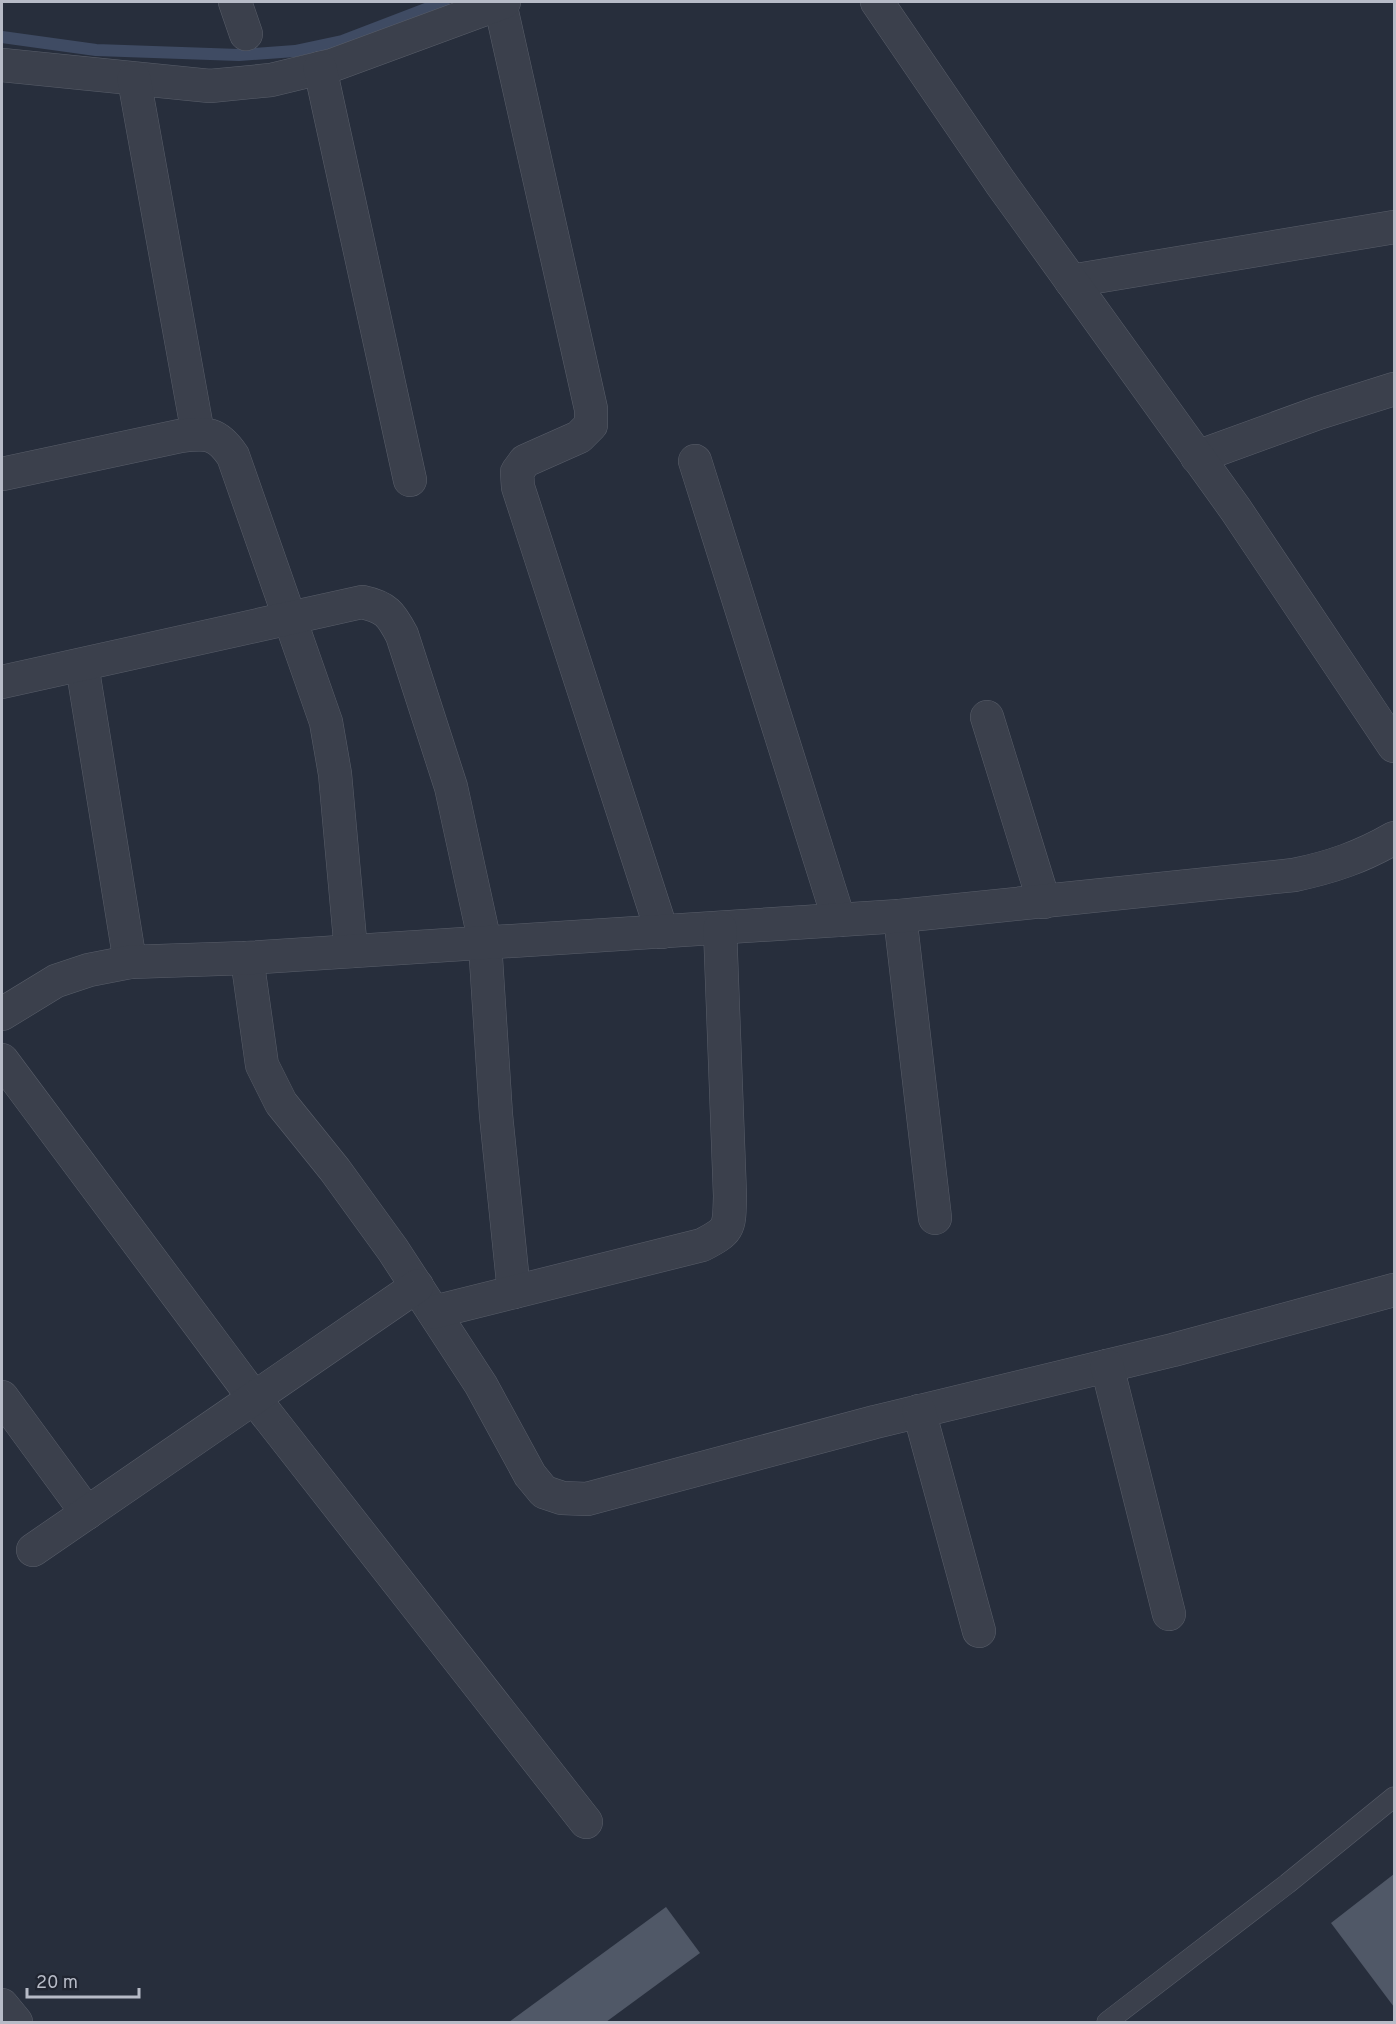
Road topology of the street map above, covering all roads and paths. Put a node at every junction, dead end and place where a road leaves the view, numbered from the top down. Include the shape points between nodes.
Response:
1 (235, 2) edge
2 (502, 2) edge
3 (877, 2) edge
4 (246, 34) dead end
5 (2, 65) edge
6 (320, 68) junction
7 (134, 79) junction
8 (1395, 227) edge
9 (1071, 281) junction
10 (1395, 389) edge
11 (198, 434) junction
12 (1197, 457) junction
13 (695, 461) dead end
14 (2, 474) edge
15 (410, 480) dead end
16 (290, 617) junction
17 (82, 665) junction
18 (2, 681) edge
19 (987, 717) dead end
20 (1395, 746) edge
21 (1395, 838) edge
22 (1044, 902) junction
23 (900, 916) junction
24 (838, 920) junction
25 (720, 928) junction
26 (662, 932) junction
27 (485, 943) junction
28 (351, 951) junction
29 (247, 958) junction
30 (130, 962) junction
31 (2, 1014) edge
32 (2, 1060) edge
33 (935, 1218) dead end
34 (1395, 1290) edge
35 (514, 1293) junction
36 (425, 1299) junction
37 (1107, 1366) junction
38 (2, 1397) edge
39 (254, 1398) junction
40 (919, 1411) junction
41 (87, 1513) junction
42 (33, 1550) dead end
43 (1168, 1614) dead end
44 (979, 1631) dead end
45 (1395, 1797) edge
46 (586, 1822) dead end
47 (2, 2005) edge
48 (16, 2022) edge
49 (1107, 2022) edge

1 - 4 street
2 - 6 street
2 - 26 street via 591,409 591,425 579,437 525,461 517,472 518,487
3 - 9 street
5 - 7 street
6 - 7 street via 272,80 210,86
6 - 15 street
7 - 11 street
8 - 9 street
9 - 12 street
10 - 12 street
11 - 14 street
11 - 16 street via 223,441 233,456
12 - 20 street
13 - 24 street
16 - 17 street
16 - 27 street via 362,602 380,606 392,617 402,635 451,787
16 - 28 street via 326,722 335,774
17 - 18 street
17 - 30 street
19 - 22 street
21 - 22 street via 1332,867 1294,875
22 - 23 street
23 - 24 street
23 - 33 street
24 - 25 street
25 - 26 street
25 - 35 street via 729,1223 722,1234 702,1245
26 - 27 street
27 - 28 street
27 - 35 street via 496,1115
28 - 29 street
29 - 30 street
29 - 36 street via 262,1065 280,1103 335,1170
30 - 31 street via 56,981
32 - 39 street
34 - 37 street
35 - 36 street
36 - 39 street
36 - 40 street via 481,1385 530,1475 544,1492 562,1498 587,1499
37 - 40 street
37 - 43 street
38 - 41 street
39 - 41 street
39 - 46 street
40 - 44 street
41 - 42 street
45 - 49 lane
47 - 48 street

